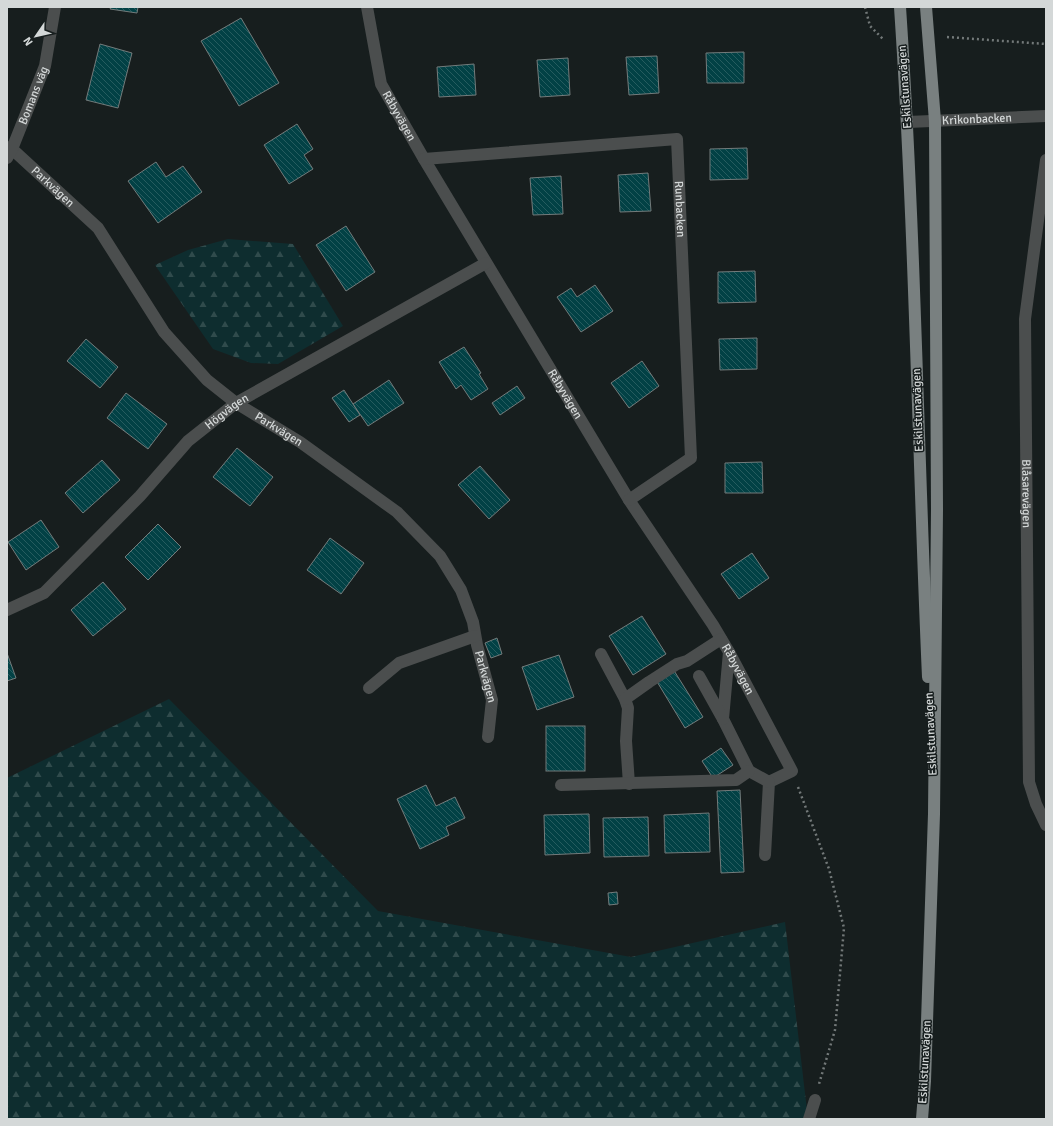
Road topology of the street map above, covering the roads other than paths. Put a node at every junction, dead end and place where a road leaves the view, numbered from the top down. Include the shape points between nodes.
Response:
1 (55, 7) edge
2 (368, 7) edge
3 (900, 7) edge
4 (926, 7) edge
5 (1046, 116) edge
6 (934, 121) junction
7 (908, 122) junction
8 (9, 151) edge
9 (424, 158) junction
10 (1046, 160) edge
11 (486, 263) junction
12 (236, 403) junction
13 (629, 500) junction
14 (7, 610) edge
15 (475, 636) junction
16 (721, 638) junction
17 (729, 652) junction
18 (601, 654) dead end
19 (699, 676) dead end
20 (369, 688) dead end
21 (625, 699) junction
22 (723, 719) junction
23 (488, 737) dead end
24 (749, 771) junction
25 (768, 782) junction
26 (629, 784) junction
27 (561, 785) dead end
28 (934, 814) junction
29 (1046, 825) edge
30 (765, 855) dead end
31 (815, 1100) road end
32 (809, 1119) edge
33 (922, 1119) edge

1 - 8 street, Bomans väg via 45,66
2 - 9 street, Råbyvägen via 381,84
3 - 7 main road, Eskilstunavägen
4 - 6 main road, Eskilstunavägen
5 - 6 street, Krikonbacken
6 - 7 street, Krikonbacken
6 - 28 main road, Eskilstunavägen via 937,510
7 - 28 main road, Eskilstunavägen
8 - 12 street, Parkvägen via 98,228 164,332 207,380
9 - 11 street, Råbyvägen
9 - 13 street, Runbacken via 677,140 691,458
10 - 29 street, Blåsarevägen via 1025,319 1029,782
11 - 12 street, Högvägen
11 - 13 street, Råbyvägen
12 - 14 street, Högvägen via 188,441 140,496 44,593
12 - 15 street, Parkvägen via 300,442 397,512 440,556 461,590 473,622
13 - 16 street, Råbyvägen
15 - 20 street via 399,663
15 - 23 street, Parkvägen via 492,700
16 - 17 street, Råbyvägen
16 - 21 street
17 - 22 street
17 - 25 street, Råbyvägen via 792,771
18 - 21 street
19 - 22 street
21 - 26 street via 628,708 626,741
22 - 24 street
24 - 25 street
24 - 26 street via 736,780
25 - 30 street
26 - 27 street
28 - 33 main road, Eskilstunavägen
31 - 32 street

